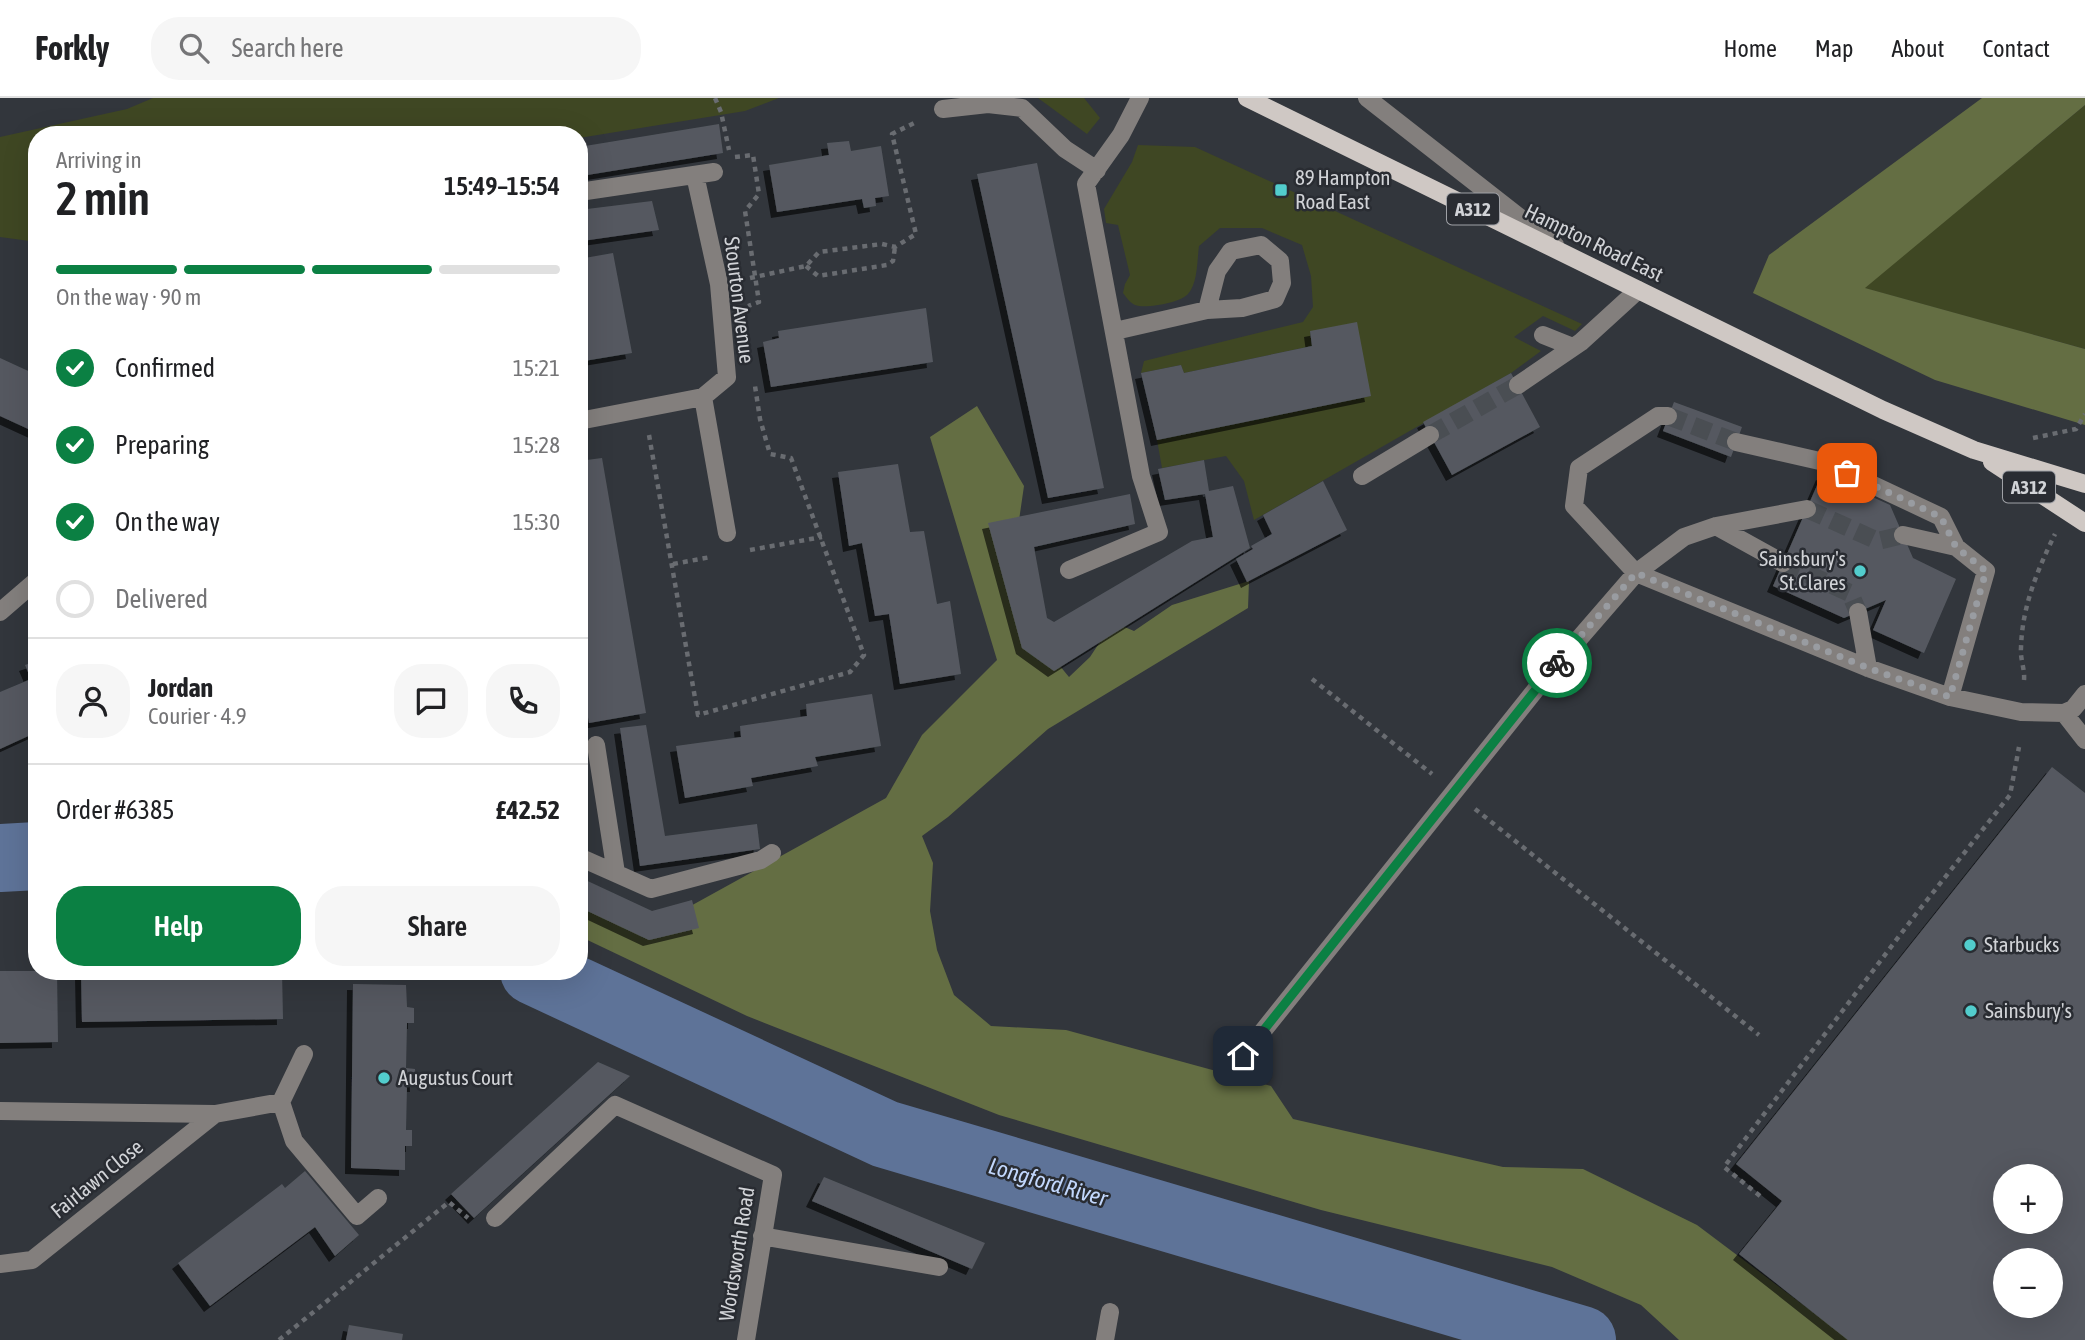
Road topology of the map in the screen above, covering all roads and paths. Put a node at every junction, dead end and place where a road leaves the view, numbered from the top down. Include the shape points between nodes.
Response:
1 (715, 98) edge
2 (1140, 98) edge
3 (1247, 98) edge
4 (1367, 98) edge
5 (943, 109) joint
6 (1097, 170) junction
7 (714, 172) dead end
8 (695, 175) junction
9 (588, 191) edge
10 (895, 247) junction
11 (1567, 255) junction
12 (806, 266) junction
13 (753, 277) junction
14 (719, 284) junction
15 (1638, 290) junction
16 (1206, 310) junction
17 (1115, 331) junction
18 (1543, 335) dead end
19 (1573, 347) junction
20 (1518, 385) tunnel mouth
21 (702, 397) junction
22 (1668, 416) tunnel mouth
23 (588, 419) edge
24 (1430, 435) tunnel mouth
25 (1737, 442) tunnel mouth
26 (1974, 450) junction
27 (1362, 476) dead end
28 (2085, 484) edge
29 (1807, 509) tunnel mouth
30 (2066, 511) junction
31 (2085, 523) edge
32 (1716, 526) junction
33 (727, 533) dead end
34 (1903, 535) tunnel mouth
35 (1956, 547) junction
36 (1783, 563) tunnel mouth
37 (1069, 570) dead end
38 (1636, 573) junction
39 (28, 588) edge
40 (0, 612) edge
41 (1858, 612) tunnel mouth
42 (1868, 668) junction
43 (1312, 679) dead end
44 (2024, 680) dead end
45 (2085, 694) edge
46 (1950, 697) junction
47 (2064, 713) junction
48 (2085, 740) edge
49 (596, 745) dead end
50 (2019, 747) dead end
51 (1439, 780) dead end
52 (1472, 806) dead end
53 (772, 853) dead end
54 (588, 861) edge
55 (616, 873) junction
56 (1759, 1035) dead end
57 (304, 1054) dead end
58 (1243, 1056) dead end
59 (281, 1102) junction
60 (0, 1111) edge
61 (215, 1114) junction
62 (1760, 1195) dead end
63 (378, 1198) dead end
64 (495, 1218) joint
65 (762, 1236) junction
66 (0, 1264) edge
67 (939, 1267) dead end
68 (1110, 1312) dead end
69 (279, 1340) edge
70 (746, 1340) edge
71 (1105, 1340) edge

1 - 13 path via 730,157 752,155 759,194 745,211
2 - 6 street
3 - 11 main road, Hampton Road East / A312
4 - 11 street
5 - 6 street via 988,104 1022,108 1065,149
5 - 10 path via 892,134 916,234
6 - 17 street via 1086,184
7 - 8 street
8 - 9 street
8 - 14 street, Stourton Avenue
10 - 12 path via 882,244 819,252
10 - 12 path via 893,261 887,265 818,276
11 - 15 main road, Hampton Road East / A312
12 - 13 path
13 - 14 path
14 - 21 street, Stourton Avenue via 727,377
15 - 19 street
15 - 26 main road, Hampton Road East / A312
16 - 16 street via 1217,271 1231,251 1261,246 1280,261 1282,283 1275,299 1242,308
16 - 17 street
17 - 37 street via 1141,476 1159,532
18 - 19 street
19 - 20 street
21 - 23 street
21 - 33 street
22 - 38 street via 1658,416 1579,468 1574,506
24 - 27 street
25 - 35 street via 1824,462 1941,517
26 - 28 main road, A312
26 - 30 main road, A312
29 - 32 street
30 - 31 main road, A312
30 - 44 path via 2035,576 2023,619 2020,652
32 - 36 street
32 - 38 street via 1684,537
34 - 35 street
35 - 46 street via 1986,571
38 - 42 street
38 - 58 street via 1520,708
39 - 40 street
41 - 42 street
42 - 46 street
43 - 51 path
45 - 47 street
46 - 47 street via 2021,712
47 - 48 street
49 - 55 street
50 - 62 path via 2010,795 1724,1167
52 - 56 path
53 - 55 street via 761,860 651,889
54 - 55 street
57 - 59 street
59 - 61 street, Fairlawn Close
59 - 63 street via 294,1141 357,1216
60 - 61 street, Fairlawn Close
61 - 66 street, Fairlawn Close via 32,1261
64 - 65 street, Wordsworth Road via 615,1105 773,1175
64 - 69 path via 473,1223 449,1202
65 - 67 street
65 - 70 street, Wordsworth Road
68 - 71 street

